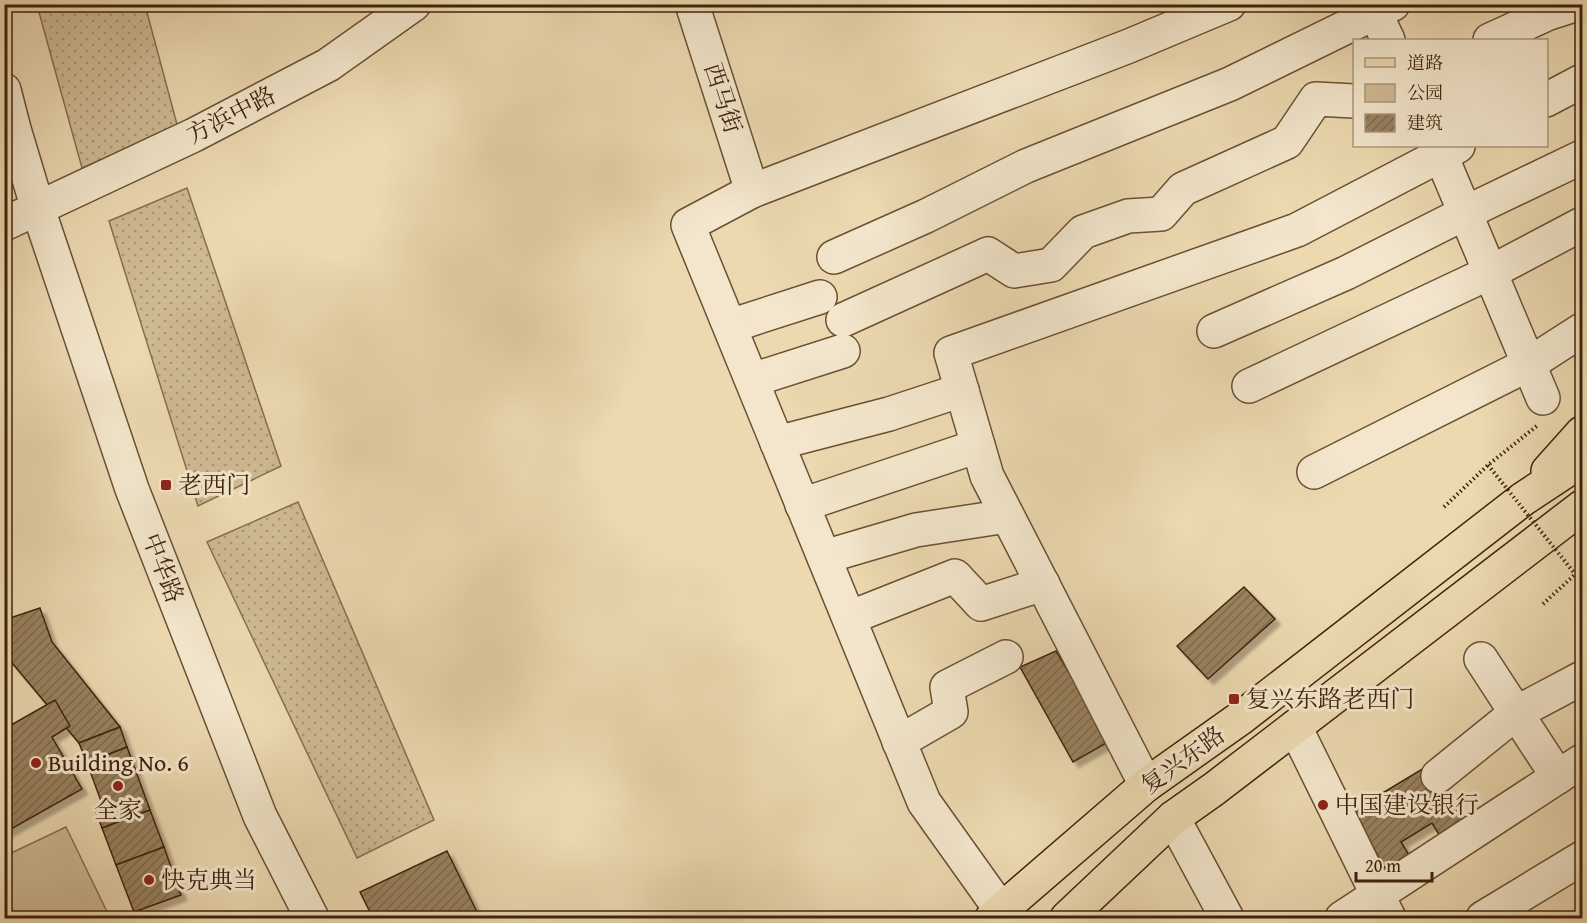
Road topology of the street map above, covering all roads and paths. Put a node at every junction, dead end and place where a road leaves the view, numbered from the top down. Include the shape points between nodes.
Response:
1 (414, 4) edge
2 (692, 4) edge
3 (1229, 4) edge
4 (1577, 4) edge
5 (1382, 16) edge
6 (1492, 39) edge
7 (1582, 81) edge
8 (4, 90) edge
9 (1548, 98) edge
10 (1353, 101) edge
11 (1445, 148) edge
12 (1582, 157) edge
13 (752, 191) junction
14 (38, 208) junction
15 (1466, 213) junction
16 (4, 224) edge
17 (1582, 224) edge
18 (834, 257) dead end
19 (1491, 272) junction
20 (820, 297) dead end
21 (730, 326) junction
22 (1582, 330) edge
23 (1214, 331) dead end
24 (1529, 364) junction
25 (752, 380) junction
26 (1250, 386) dead end
27 (962, 390) junction
28 (1543, 398) dead end
29 (1529, 432) dead end
30 (1582, 434) edge
31 (777, 443) junction
32 (978, 446) junction
33 (1582, 460) edge
34 (1488, 465) junction
35 (1314, 472) dead end
36 (1523, 499) junction
37 (802, 504) junction
38 (1443, 507) dead end
39 (1582, 507) edge
40 (1582, 513) edge
41 (1007, 516) junction
42 (1551, 532) junction
43 (824, 557) junction
44 (1582, 568) edge
45 (1575, 574) junction
46 (1042, 584) junction
47 (1543, 604) dead end
48 (849, 618) junction
49 (1006, 657) dead end
50 (1481, 659) dead end
51 (1582, 678) edge
52 (1516, 713) junction
53 (1295, 727) junction
54 (899, 742) junction
55 (1570, 769) edge
56 (1438, 776) dead end
57 (1146, 785) junction
58 (1173, 818) junction
59 (1582, 858) edge
60 (1383, 907) edge
61 (996, 914) edge
62 (312, 918) edge
63 (1066, 918) edge
64 (1227, 918) edge
65 (1342, 918) edge
66 (1483, 918) edge

1 - 14 street, 方浜中路 via 328,65 194,135
2 - 13 street, 西马街
3 - 13 street
4 - 6 street
5 - 18 street via 1230,84 1026,166
7 - 9 street
8 - 14 street, 中华路
10 - 25 street via 1316,99 1287,142 1183,189 1161,214 1128,216 1083,232 1051,265 1014,271 988,254 843,335
11 - 15 street
11 - 27 street via 1297,230 951,353
12 - 15 street
13 - 21 street via 688,225
14 - 16 street, 方浜中路
14 - 62 street, 中华路 via 136,500 260,816
15 - 19 street
15 - 23 street via 1346,273
17 - 19 street
19 - 24 street
19 - 26 street
20 - 21 street
21 - 25 street
22 - 24 street
24 - 28 street
24 - 35 street
25 - 31 street
27 - 31 street
27 - 32 street
29 - 34 path
30 - 36 main road, 复兴东路
31 - 37 street
32 - 37 street
32 - 41 street via 987,476
33 - 36 main road, 复兴东路
34 - 38 path
34 - 45 path, bridge
36 - 57 main road, 复兴东路 via 1242,717
37 - 43 street
39 - 42 main road, 复兴东路
40 - 42 main road, 复兴东路
41 - 43 street via 916,530
41 - 46 street
42 - 53 main road, 复兴东路
43 - 48 street
44 - 45 path
45 - 47 path
46 - 48 street via 981,604 955,576
46 - 57 street
48 - 54 street
49 - 54 street via 947,687 951,712
50 - 52 street
51 - 52 street
52 - 55 street
52 - 56 street
53 - 58 main road, 复兴东路
53 - 60 street
54 - 61 street via 924,802
55 - 60 street
57 - 61 main road, 复兴东路
58 - 63 main road, 复兴东路
58 - 64 street
59 - 66 street
60 - 65 street

